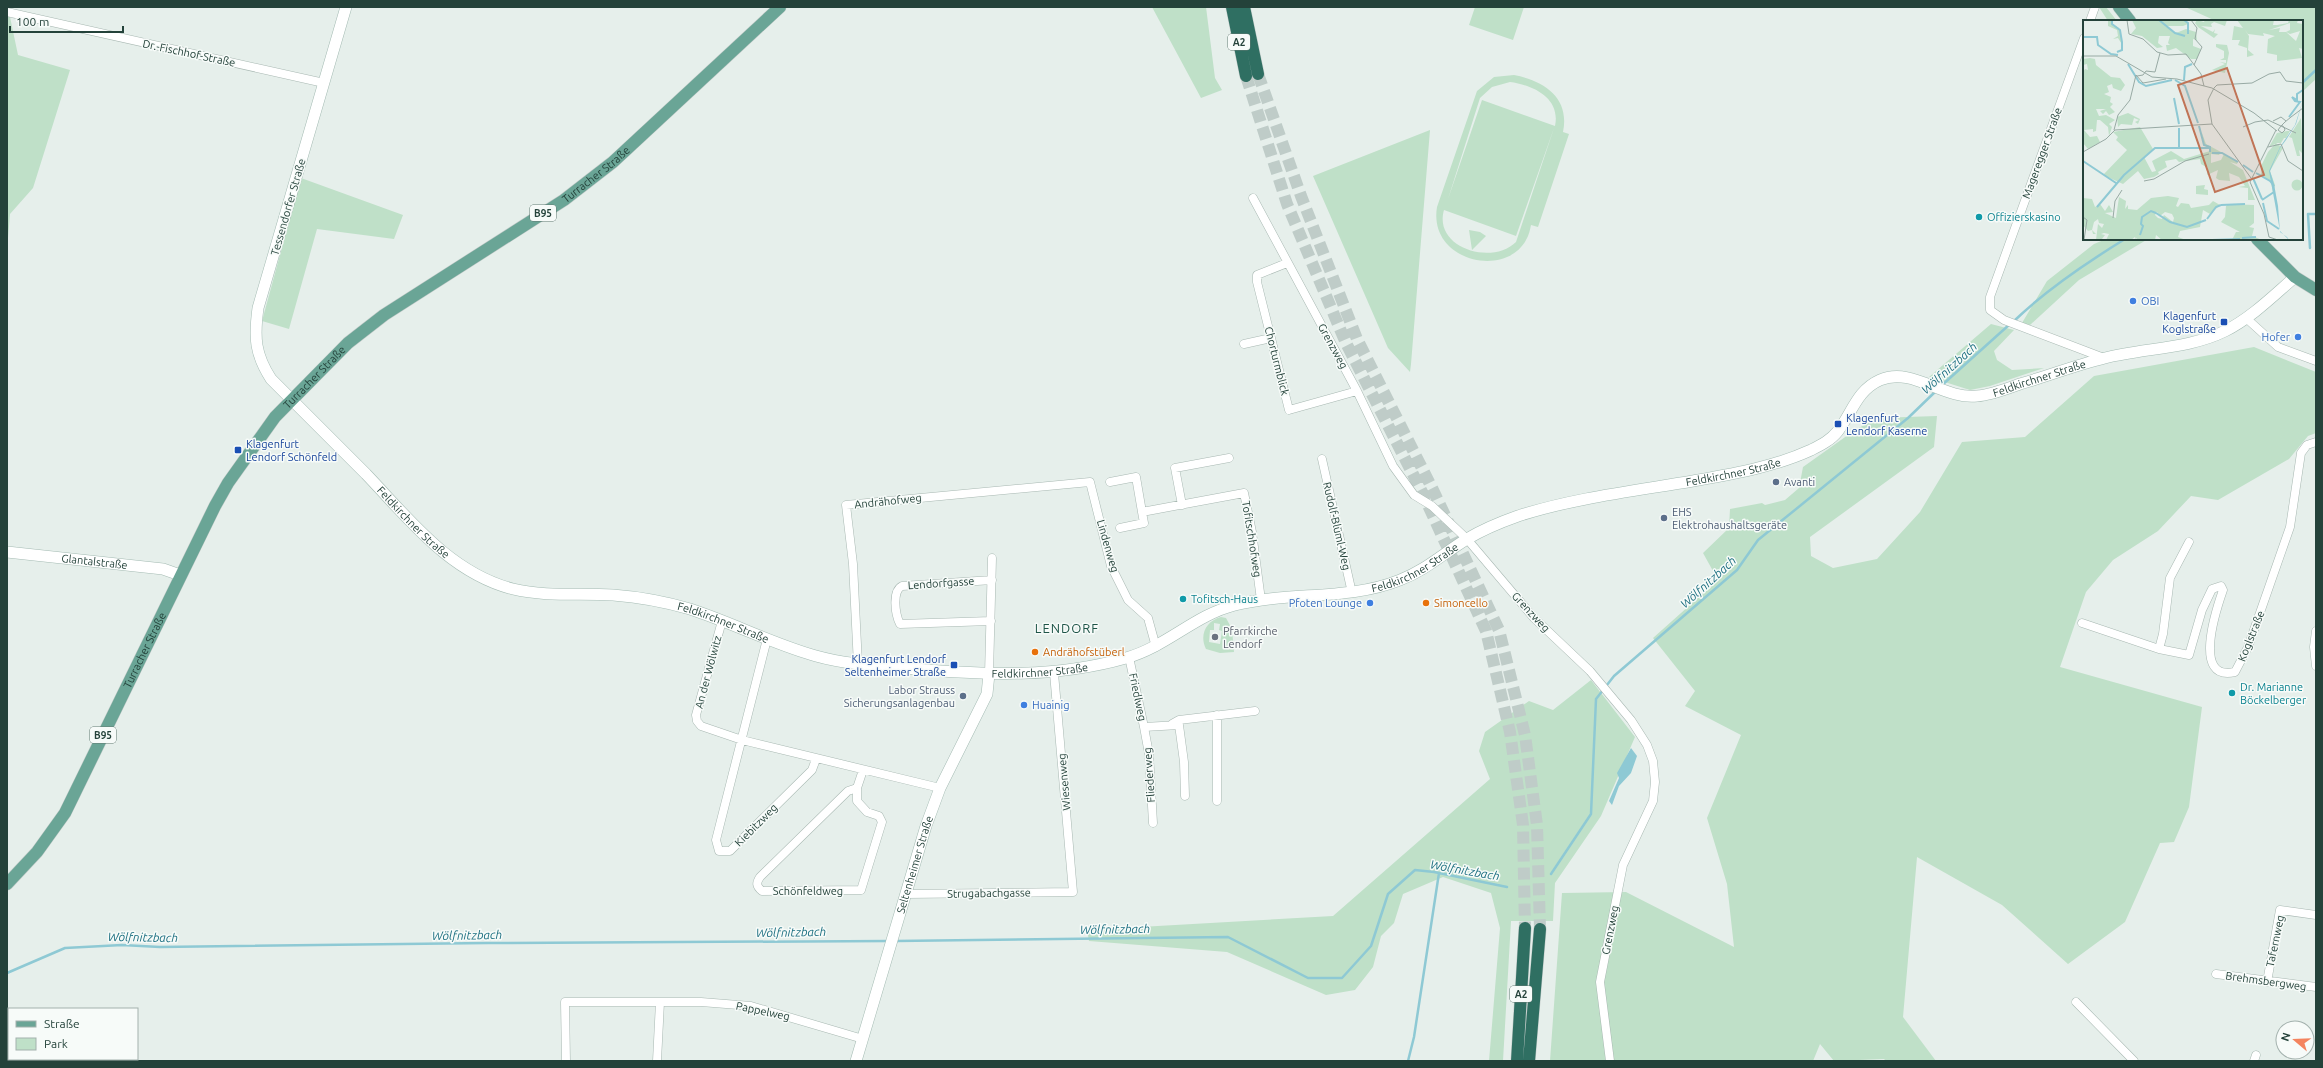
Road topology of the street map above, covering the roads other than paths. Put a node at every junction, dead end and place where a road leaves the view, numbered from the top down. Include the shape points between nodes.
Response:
1 (346, 7) edge
2 (780, 7) edge
3 (1232, 7) edge
4 (1244, 7) edge
5 (2095, 7) edge
6 (2119, 7) edge
7 (7, 12) edge
8 (2090, 20) edge
9 (2129, 20) edge
10 (2083, 41) edge
11 (324, 83) junction
12 (1253, 198) dead end
13 (2258, 240) edge
14 (1287, 263) junction
15 (2295, 276) junction
16 (2316, 290) edge
17 (2246, 318) junction
18 (1271, 338) junction
19 (1244, 344) dead end
20 (2104, 358) junction
21 (2316, 360) edge
22 (1357, 391) junction
23 (291, 399) junction
24 (2316, 442) edge
25 (1229, 458) dead end
26 (1322, 459) dead end
27 (1090, 482) joint
28 (1110, 482) dead end
29 (1182, 505) junction
30 (1142, 512) junction
31 (1120, 528) dead end
32 (1467, 539) junction
33 (2189, 542) dead end
34 (7, 552) edge
35 (992, 558) dead end
36 (180, 575) junction
37 (992, 580) junction
38 (1352, 592) junction
39 (1261, 600) junction
40 (722, 621) junction
41 (991, 621) junction
42 (2082, 623) dead end
43 (2316, 631) edge
44 (767, 639) junction
45 (1156, 647) junction
46 (2159, 648) junction
47 (1129, 657) junction
48 (858, 665) junction
49 (2316, 666) edge
50 (1054, 673) junction
51 (989, 674) junction
52 (1255, 711) dead end
53 (1217, 715) junction
54 (1170, 725) junction
55 (1144, 727) junction
56 (742, 740) junction
57 (816, 758) junction
58 (863, 770) junction
59 (857, 788) junction
60 (940, 788) junction
61 (1185, 796) dead end
62 (1217, 800) dead end
63 (1153, 824) dead end
64 (7, 884) edge
65 (1073, 892) joint
66 (906, 894) junction
67 (2316, 915) edge
68 (1525, 928) tunnel mouth
69 (1540, 929) tunnel mouth
70 (2216, 974) dead end
71 (2267, 982) junction
72 (2316, 987) edge
73 (660, 1002) junction
74 (2076, 1002) dead end
75 (863, 1039) junction
76 (566, 1061) edge
77 (657, 1061) edge
78 (856, 1061) edge
79 (1516, 1061) edge
80 (1529, 1061) edge
81 (1610, 1061) edge
82 (2134, 1061) edge

1 - 11 street, Tessendorfer Straße
2 - 23 main road, Turracher Straße / B95 via 613,162 564,200 384,315 348,342
3 - 4 highway, A2 via 1252,75
5 - 8 street
6 - 9 main road
7 - 11 street, Dr.-Fischhof-Straße
10 - 20 street, Mageregger Straße via 1990,297 1990,310 2004,320
11 - 23 street, Tessendorfer Straße via 258,308 255,330 261,364 271,379
12 - 14 street, Grenzweg
13 - 15 main road
14 - 18 street, Chorturmblick via 1257,275
14 - 22 street, Grenzweg
15 - 16 main road
15 - 17 street, Feldkirchner Straße
17 - 20 street, Feldkirchner Straße via 2212,337
17 - 21 street via 2278,347
18 - 19 street
18 - 22 street, Chorturmblick via 1289,410
20 - 32 street, Feldkirchner Straße via 1983,395 1965,396 1921,382 1892,377 1879,380 1866,388 1841,428 1830,439 1786,460 1725,475 1569,502 1507,520
22 - 32 street, Grenzweg via 1393,466 1414,495 1432,506
23 - 36 main road, Turracher Straße / B95 via 228,483
23 - 40 street, Feldkirchner Straße via 429,540 464,568 484,579 529,592 617,595 652,600 690,609
24 - 46 street, Koglstraße via 2308,445 2301,453 2290,527 2248,647 2235,672 2225,675 2219,672 2213,666 2211,658 2211,636 2223,590 2221,586 2212,589 2202,610 2189,655
25 - 29 street via 1175,468
26 - 38 street, Rudolf-Blüml-Weg
27 - 45 street, Lindenweg via 1111,566 1128,600 1148,618
27 - 48 street, Andrähofweg via 846,506 853,564
28 - 30 street via 1136,477
29 - 30 street, Tofitschhofweg
29 - 39 street, Tofitschhofweg via 1244,493
30 - 31 street via 1144,524
32 - 38 street, Feldkirchner Straße via 1421,571 1381,586
32 - 81 street, Grenzweg via 1534,618 1600,681 1631,720 1654,761 1655,782 1649,812 1623,865 1600,982
33 - 46 street via 2170,578
34 - 36 street, Glantalstraße via 163,569
35 - 37 street
36 - 64 main road, Turracher Straße / B95 via 65,813 37,852
37 - 41 street
37 - 41 street, Lendorfgasse via 902,586 896,595 897,619 900,624
38 - 39 street, Feldkirchner Straße
39 - 45 street, Feldkirchner Straße via 1221,609
40 - 44 street, Feldkirchner Straße
40 - 56 street, An der Wölwitz via 698,708 697,721 701,726
41 - 51 street
42 - 46 street, Koglstraße
43 - 49 street
44 - 48 street, Feldkirchner Straße via 815,656
44 - 56 street
45 - 47 street, Feldkirchner Straße
47 - 50 street, Feldkirchner Straße
47 - 55 street, Friedlweg
48 - 51 street, Feldkirchner Straße
50 - 51 street, Feldkirchner Straße
50 - 65 street, Wiesenweg
51 - 60 street, Seltenheimer Straße via 987,694
52 - 53 street, Friedlweg
53 - 54 street, Friedlweg via 1179,720
53 - 62 street
54 - 55 street, Friedlweg
54 - 61 street via 1179,725
55 - 63 street, Fliederweg via 1149,754
56 - 57 street
56 - 57 street, Kiebitzweg via 716,840 719,851 730,851 812,770
57 - 58 street
58 - 59 street
58 - 60 street
59 - 59 street, Schönfeldweg via 848,791 760,877 756,882 757,887 762,891 861,890 882,822 879,816 867,812 857,801
60 - 66 street, Seltenheimer Straße
65 - 66 street, Strugabachgasse
66 - 75 street, Seltenheimer Straße
67 - 71 street, Tafernweg via 2280,910
68 - 79 highway, A2
69 - 80 highway, A2
70 - 71 street, Brehmsbergweg
71 - 72 street, Brehmsbergweg
73 - 75 street, Pappelweg via 751,1006
73 - 76 street, Pappelweg via 565,1002
73 - 77 street
74 - 82 street
75 - 78 street, Seltenheimer Straße

